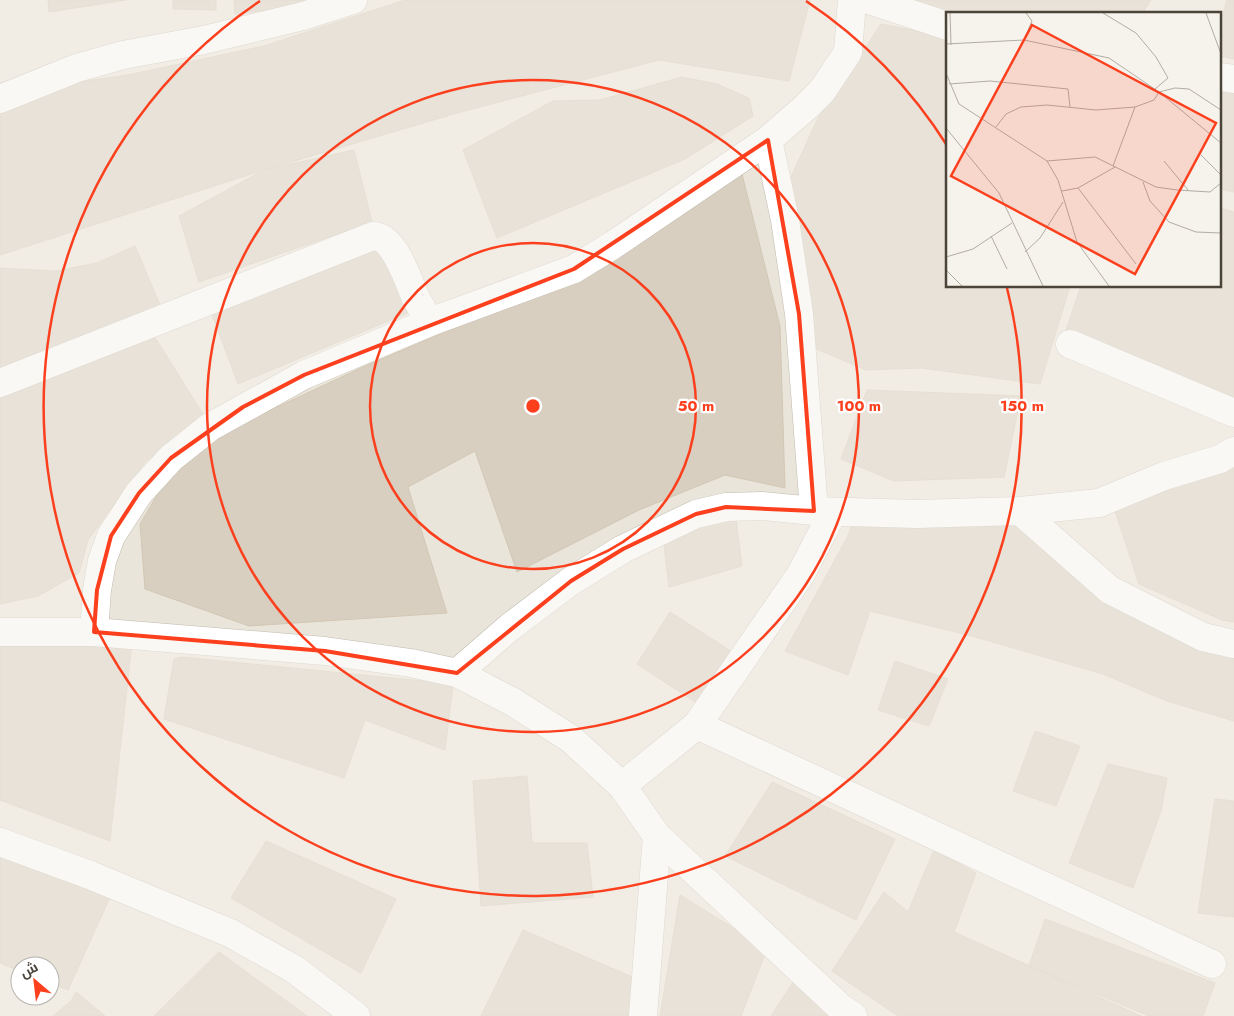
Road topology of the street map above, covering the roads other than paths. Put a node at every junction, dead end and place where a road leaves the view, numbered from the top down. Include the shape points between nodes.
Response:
1 (354, 0) edge
2 (852, 0) edge
3 (869, 0) edge
4 (946, 25) edge
5 (0, 92) edge
6 (768, 140) junction
7 (430, 322) junction
8 (1070, 344) dead end
9 (0, 382) edge
10 (1234, 413) edge
11 (1234, 452) edge
12 (1020, 511) junction
13 (824, 512) junction
14 (0, 632) edge
15 (94, 632) junction
16 (1234, 644) edge
17 (457, 673) junction
18 (697, 725) junction
19 (622, 786) junction
20 (657, 836) junction
21 (0, 842) edge
22 (1212, 964) dead end
23 (356, 1016) edge
24 (644, 1016) edge
25 (853, 1016) edge

1 - 5 street via 204,40 123,55
2 - 6 street via 848,52 822,91
3 - 4 street
6 - 7 street via 574,269
6 - 13 street via 785,220
7 - 9 street via 398,257 385,240 373,236
7 - 15 street via 295,379 210,427 171,458 139,493 111,536 102,561
8 - 10 street
11 - 12 street via 1099,503
12 - 13 street
12 - 16 street via 1110,590 1203,636
13 - 17 street via 762,506 726,507 696,514 623,549 571,581 510,627
13 - 18 street via 801,574
14 - 15 street
15 - 17 street via 325,651
17 - 19 street via 512,702 570,739
18 - 19 street
18 - 22 street
19 - 20 street
20 - 24 street
20 - 25 street
21 - 23 street via 230,933 294,970

